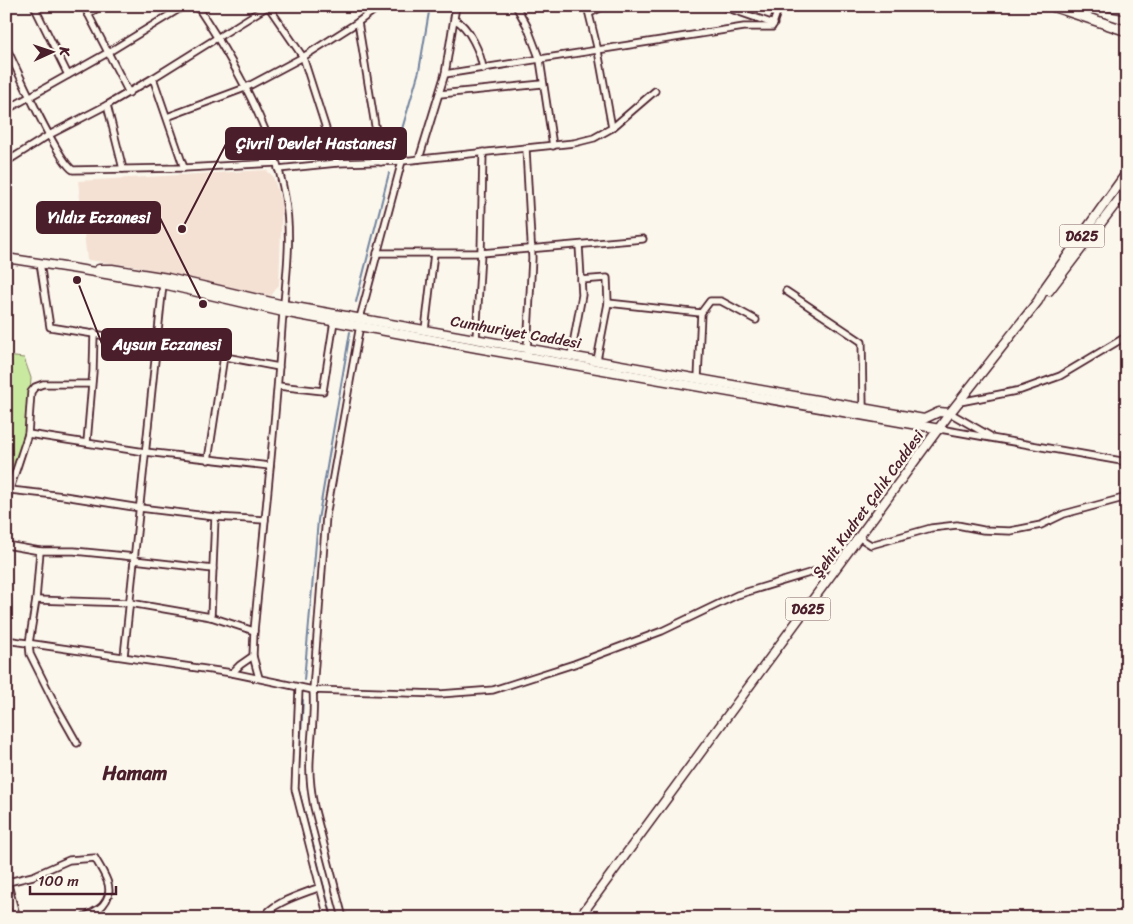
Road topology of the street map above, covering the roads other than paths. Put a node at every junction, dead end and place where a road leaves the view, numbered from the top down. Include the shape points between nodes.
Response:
1 (10, 6) edge
2 (34, 6) edge
3 (84, 6) edge
4 (101, 6) edge
5 (184, 6) edge
6 (196, 6) edge
7 (268, 6) edge
8 (370, 6) edge
9 (456, 6) edge
10 (516, 6) edge
11 (587, 6) edge
12 (604, 6) edge
13 (722, 6) edge
14 (779, 6) edge
15 (1052, 6) edge
16 (1108, 6) edge
17 (6, 8) edge
18 (1127, 10) edge
19 (590, 13) junction
20 (88, 14) junction
21 (455, 20) junction
22 (358, 22) junction
23 (774, 24) junction
24 (1127, 31) edge
25 (218, 38) junction
26 (6, 47) edge
27 (598, 51) junction
28 (108, 52) junction
29 (304, 56) junction
30 (540, 60) junction
31 (483, 69) junction
32 (445, 74) junction
33 (68, 75) junction
34 (153, 78) junction
35 (542, 84) junction
36 (245, 88) junction
37 (655, 91) dead end
38 (128, 92) junction
39 (440, 94) junction
40 (30, 96) junction
41 (107, 105) junction
42 (6, 110) edge
43 (167, 117) junction
44 (612, 128) junction
45 (49, 135) junction
46 (553, 146) junction
47 (526, 149) junction
48 (483, 152) junction
49 (419, 159) junction
50 (402, 161) junction
51 (6, 162) edge
52 (381, 162) junction
53 (338, 163) junction
54 (277, 166) junction
55 (184, 168) junction
56 (123, 169) junction
57 (1127, 172) edge
58 (1127, 189) edge
59 (643, 239) dead end
60 (579, 245) junction
61 (532, 248) junction
62 (377, 252) junction
63 (434, 253) junction
64 (481, 253) junction
65 (6, 258) edge
66 (40, 263) junction
67 (76, 269) junction
68 (581, 280) junction
69 (163, 284) junction
70 (786, 291) dead end
71 (1038, 301) junction
72 (608, 303) junction
73 (283, 308) junction
74 (701, 313) junction
75 (756, 320) dead end
76 (334, 321) junction
77 (360, 321) junction
78 (425, 330) junction
79 (94, 333) junction
80 (1127, 336) edge
81 (476, 339) junction
82 (156, 344) junction
83 (527, 351) junction
84 (571, 355) junction
85 (224, 356) junction
86 (597, 360) junction
87 (279, 367) junction
88 (698, 378) junction
89 (91, 384) junction
90 (278, 386) junction
91 (960, 402) junction
92 (863, 407) junction
93 (950, 413) junction
94 (940, 429) junction
95 (28, 434) junction
96 (994, 438) junction
97 (87, 442) junction
98 (145, 452) junction
99 (208, 460) junction
100 (1127, 462) edge
101 (270, 466) junction
102 (10, 490) junction
103 (1127, 497) edge
104 (6, 501) edge
105 (140, 508) junction
106 (216, 517) junction
107 (265, 520) junction
108 (860, 538) junction
109 (6, 545) edge
110 (40, 551) junction
111 (134, 558) junction
112 (842, 563) junction
113 (212, 569) junction
114 (36, 600) junction
115 (130, 603) junction
116 (211, 617) junction
117 (254, 631) junction
118 (6, 640) edge
119 (29, 643) junction
120 (124, 656) junction
121 (254, 656) junction
122 (232, 673) junction
123 (259, 678) junction
124 (299, 688) junction
125 (312, 690) junction
126 (77, 743) dead end
127 (7, 881) edge
128 (320, 887) junction
129 (18, 918) edge
130 (83, 918) edge
131 (264, 918) edge
132 (328, 918) edge
133 (343, 918) edge
134 (579, 918) edge

1 - 17 street
2 - 33 street
3 - 20 street
4 - 20 street
5 - 28 street
6 - 25 street
7 - 25 street
7 - 29 street
8 - 22 street via 373,11
9 - 21 street
10 - 30 street
11 - 19 street
12 - 19 street
13 - 23 street
14 - 23 street
15 - 24 highway
16 - 18 highway
19 - 27 street
20 - 28 street
21 - 31 street via 465,27
21 - 32 street
22 - 29 street
22 - 52 street
23 - 27 street via 772,28 744,27
25 - 34 street
25 - 36 street
26 - 40 street
27 - 30 street
27 - 44 street
28 - 33 street
28 - 38 street
29 - 36 street
29 - 53 street
30 - 31 street
30 - 35 street
31 - 32 street
32 - 39 street
33 - 40 street
34 - 38 street
34 - 43 street
35 - 39 street
35 - 46 street
36 - 43 street
36 - 54 street
37 - 44 street
38 - 41 street
39 - 49 street
40 - 42 street
40 - 45 street
41 - 45 street
41 - 56 street
43 - 55 street
44 - 46 street via 584,141
45 - 51 street
45 - 56 street via 73,170
46 - 47 street
47 - 48 street
47 - 61 street
48 - 49 street
48 - 64 street
49 - 50 street
50 - 52 street
50 - 62 street
52 - 53 street
53 - 54 street
54 - 55 street
54 - 73 street via 288,224
55 - 56 street
57 - 71 main road, Şehit Kudret Çalık Caddesi / D625
58 - 71 main road, Şehit Kudret Çalık Caddesi / D625 via 1050,290
59 - 60 street
60 - 61 street
60 - 68 street
61 - 64 street
61 - 83 street
62 - 63 street
62 - 77 street
63 - 64 street
63 - 78 street
64 - 81 street
65 - 66 main road, Cumhuriyet Caddesi
66 - 67 main road, Cumhuriyet Caddesi
66 - 79 street via 50,327
67 - 69 main road, Cumhuriyet Caddesi
67 - 73 main road, Cumhuriyet Caddesi via 112,269 161,277
68 - 72 street via 607,278
68 - 84 street via 582,295
69 - 73 main road, Cumhuriyet Caddesi
69 - 82 street
70 - 92 street via 862,342
71 - 91 main road, Şehit Kudret Çalık Caddesi / D625
72 - 74 street
72 - 86 street
73 - 76 main road, Cumhuriyet Caddesi
73 - 77 main road, Cumhuriyet Caddesi
73 - 87 street
74 - 75 street via 710,301 721,301
74 - 88 street
76 - 77 main road, Cumhuriyet Caddesi
76 - 90 street via 323,391
77 - 78 main road, Cumhuriyet Caddesi
77 - 83 main road, Cumhuriyet Caddesi
77 - 125 street via 326,516
78 - 81 main road, Cumhuriyet Caddesi
79 - 82 street
79 - 89 street
80 - 91 street via 1060,376 1021,390
81 - 83 main road, Cumhuriyet Caddesi
82 - 85 street
82 - 98 street
83 - 84 main road, Cumhuriyet Caddesi
83 - 94 main road, Cumhuriyet Caddesi
84 - 86 main road, Cumhuriyet Caddesi
85 - 87 street
85 - 99 street
86 - 88 main road, Cumhuriyet Caddesi
87 - 90 street
88 - 92 main road, Cumhuriyet Caddesi
89 - 95 street via 43,384 35,387 31,392
89 - 97 street
90 - 101 street
91 - 93 main road, Şehit Kudret Çalık Caddesi / D625
92 - 93 main road, Cumhuriyet Caddesi via 924,419 939,412
93 - 94 main road, Şehit Kudret Çalık Caddesi / D625
93 - 96 street
94 - 96 street
94 - 108 main road, Şehit Kudret Çalık Caddesi / D625
95 - 97 street
95 - 102 street
96 - 100 street
97 - 98 street
98 - 99 street
98 - 105 street
99 - 101 street
101 - 107 street
102 - 104 street
102 - 105 street
103 - 108 street via 1064,514 1041,525 1010,531 957,525 931,528 872,545
105 - 106 street
105 - 111 street
106 - 107 street
106 - 113 street
107 - 117 street
108 - 112 main road, Şehit Kudret Çalık Caddesi / D625
109 - 110 street
110 - 111 street via 74,551
110 - 114 street
111 - 113 street
111 - 115 street
112 - 125 street via 737,595 662,631 492,690 440,694
112 - 134 main road, Şehit Kudret Çalık Caddesi / D625
113 - 116 street
114 - 115 street
114 - 119 street
115 - 116 street
115 - 120 street
116 - 117 street
117 - 121 street
118 - 119 street
119 - 120 street
119 - 126 street via 31,659
120 - 122 street
121 - 122 street
121 - 123 street
122 - 123 street
123 - 124 street
124 - 125 street
124 - 128 street via 295,789
125 - 133 street via 311,788
127 - 129 street
127 - 130 street via 33,876 69,860 95,858 110,886 108,897 103,906
128 - 131 street via 290,898 269,910
128 - 132 street

